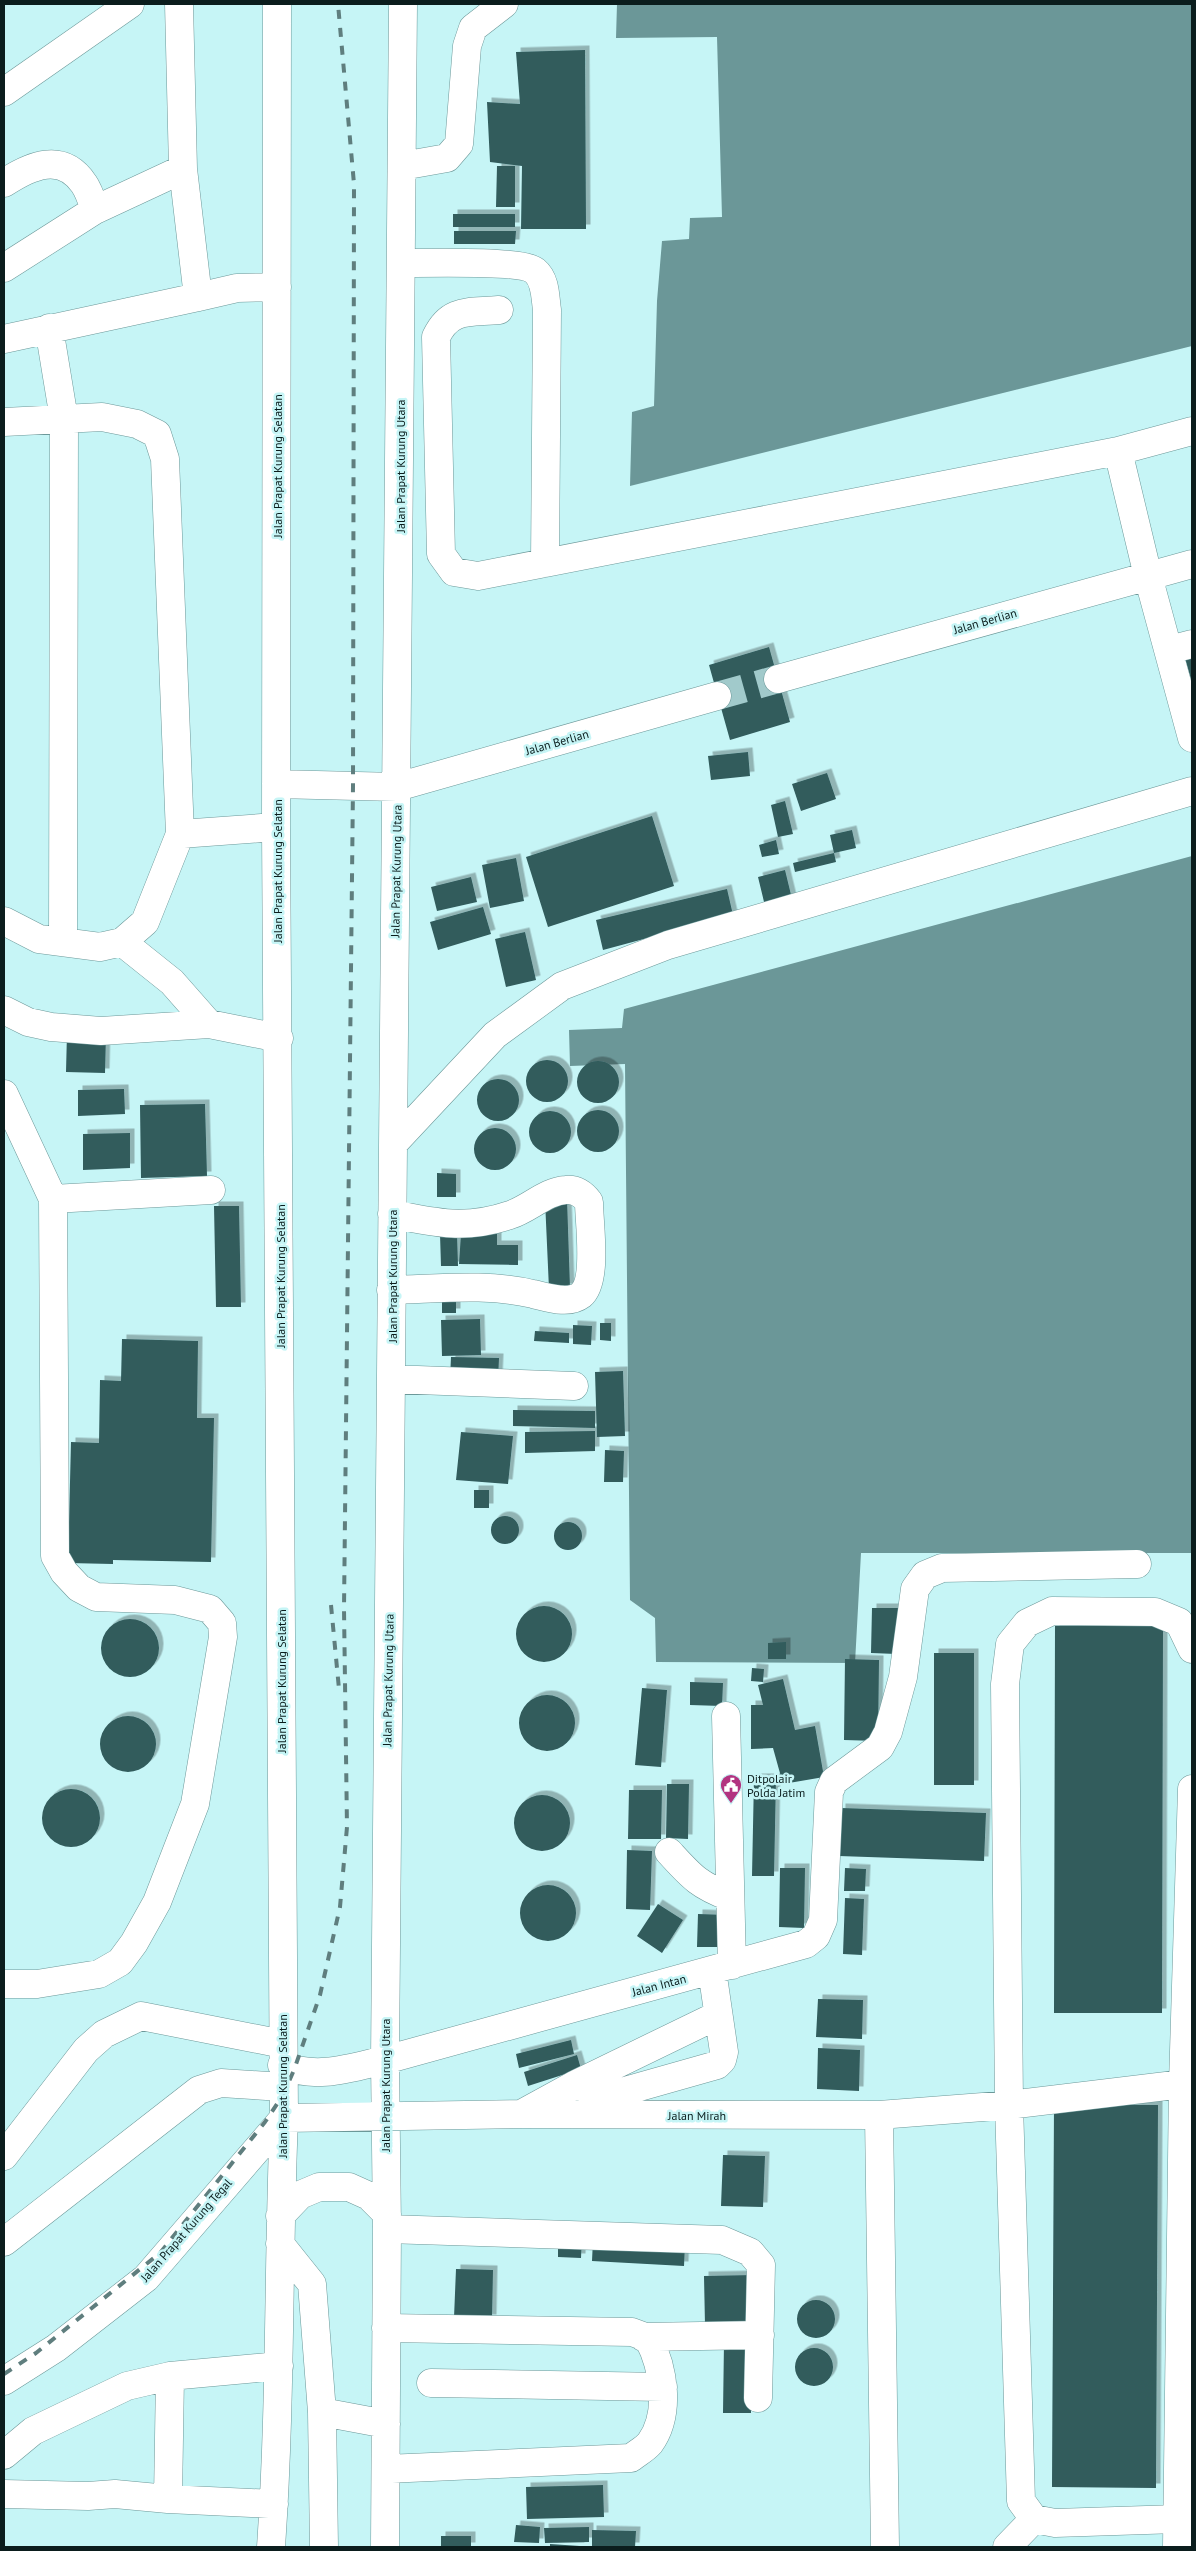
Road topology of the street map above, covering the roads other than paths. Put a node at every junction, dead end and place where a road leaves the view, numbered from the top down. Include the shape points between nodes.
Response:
1 (130, 4) edge
2 (179, 4) edge
3 (277, 4) edge
4 (403, 4) edge
5 (504, 4) edge
6 (4, 92) edge
7 (402, 166) junction
8 (183, 168) junction
9 (4, 183) edge
10 (95, 210) junction
11 (402, 263) junction
12 (4, 268) edge
13 (277, 287) junction
14 (198, 297) junction
15 (499, 310) dead end
16 (49, 328) junction
17 (4, 339) edge
18 (64, 419) junction
19 (4, 422) edge
20 (1192, 430) edge
21 (1118, 451) junction
22 (545, 563) junction
23 (1192, 564) edge
24 (1148, 576) junction
25 (1180, 647) edge
26 (778, 679) tunnel mouth
27 (717, 696) tunnel mouth
28 (1192, 738) edge
29 (276, 784) junction
30 (397, 787) junction
31 (1192, 791) edge
32 (276, 827) junction
33 (180, 834) junction
34 (4, 921) edge
35 (63, 942) junction
36 (122, 942) junction
37 (4, 1010) edge
38 (209, 1024) junction
39 (279, 1038) junction
40 (4, 1094) edge
41 (393, 1144) junction
42 (211, 1190) dead end
43 (53, 1199) junction
44 (392, 1214) junction
45 (392, 1290) junction
46 (391, 1379) junction
47 (574, 1386) dead end
48 (1137, 1564) dead end
49 (1192, 1649) edge
50 (726, 1716) dead end
51 (1192, 1789) edge
52 (669, 1852) dead end
53 (730, 1896) junction
54 (722, 1967) junction
55 (4, 1984) edge
56 (718, 2015) junction
57 (384, 2060) junction
58 (283, 2065) junction
59 (576, 2084) junction
60 (1183, 2084) junction
61 (1009, 2105) junction
62 (522, 2114) junction
63 (879, 2115) junction
64 (386, 2117) junction
65 (284, 2118) junction
66 (4, 2156) edge
67 (280, 2216) junction
68 (387, 2221) junction
69 (4, 2242) edge
70 (280, 2244) junction
71 (386, 2328) junction
72 (760, 2335) junction
73 (643, 2337) junction
74 (279, 2366) junction
75 (170, 2376) junction
76 (4, 2381) edge
77 (431, 2383) dead end
78 (663, 2388) junction
79 (758, 2398) dead end
80 (322, 2412) junction
81 (386, 2424) junction
82 (4, 2454) edge
83 (386, 2469) junction
84 (4, 2494) edge
85 (168, 2500) junction
86 (274, 2504) junction
87 (1034, 2519) junction
88 (1177, 2519) junction
89 (271, 2547) edge
90 (324, 2547) edge
91 (385, 2547) edge
92 (885, 2547) edge
93 (1007, 2547) edge
94 (1177, 2547) edge

1 - 6 street
2 - 8 street
3 - 13 street, Jalan Prapat Kurung Selatan
4 - 7 street, Jalan Prapat Kurung Utara
5 - 7 street via 473,28 467,46 459,144 447,158
7 - 11 street, Jalan Prapat Kurung Utara
8 - 10 street
8 - 14 street
9 - 10 street via 21,172 50,163 70,169 84,184
10 - 12 street
11 - 22 street via 496,264 534,269 542,278 547,310
11 - 30 street, Jalan Prapat Kurung Utara
13 - 14 street via 237,288
13 - 29 street, Jalan Prapat Kurung Selatan
14 - 16 street
15 - 22 street via 453,315 442,324 436,337 441,554 454,572 478,576
16 - 17 street
16 - 18 street
18 - 19 street
18 - 33 street via 102,417 137,424 157,434 166,459
18 - 35 street
20 - 21 street
21 - 22 street
21 - 24 street
23 - 24 street, Jalan Berlian
24 - 25 street
24 - 26 street, Jalan Berlian
25 - 28 street
27 - 30 street, Jalan Berlian
29 - 30 street, Jalan Berlian
29 - 32 street, Jalan Prapat Kurung Selatan
30 - 41 street, Jalan Prapat Kurung Utara
31 - 41 street via 668,945 562,986 495,1035
32 - 33 street
32 - 39 street, Jalan Prapat Kurung Selatan
33 - 36 street via 145,922
34 - 35 street via 39,939
35 - 36 street via 100,947
36 - 38 street via 172,982
37 - 38 street via 28,1022 51,1027 102,1031
38 - 39 street
39 - 58 street, Jalan Prapat Kurung Selatan
40 - 43 street
41 - 44 street, Jalan Prapat Kurung Utara
42 - 43 street
43 - 55 street via 56,1556 78,1588 96,1597 175,1600 210,1609 222,1623 223,1637 195,1804 157,1902 134,1944 120,1962 99,1974 37,1984
44 - 45 street, Jalan Prapat Kurung Utara
44 - 45 street via 459,1225 510,1216 556,1192 582,1193 589,1202 591,1272 588,1286 580,1295 562,1300 508,1289
45 - 46 street, Jalan Prapat Kurung Utara
46 - 47 street
46 - 57 street, Jalan Prapat Kurung Utara
48 - 54 street, Jalan Intan via 942,1568 925,1575 915,1589 902,1677 888,1732 880,1747 834,1781 829,1792 823,1920 816,1936 806,1944
49 - 61 street via 1179,1622 1155,1612 1052,1611 1027,1623 1010,1644 1005,1684
50 - 53 street
51 - 60 street
52 - 53 street via 693,1880
53 - 54 street
54 - 56 street
54 - 57 street, Jalan Intan
56 - 59 street
56 - 59 street via 724,2052 717,2064 618,2093 596,2092
57 - 58 street, Jalan Intan via 324,2073 294,2070
57 - 64 street, Jalan Prapat Kurung Utara
58 - 65 street, Jalan Prapat Kurung Selatan
58 - 66 street via 142,2016 104,2034 86,2050
58 - 69 street via 199,2090
59 - 62 street
60 - 61 street, Jalan Mirah
60 - 88 street
61 - 63 street, Jalan Mirah
61 - 87 street via 1021,2501
62 - 63 street, Jalan Mirah
62 - 64 street, Jalan Mirah
63 - 92 street
64 - 65 street, Jalan Mirah
64 - 68 street, Jalan Prapat Kurung Utara
65 - 67 street, Jalan Prapat Kurung Selatan
65 - 76 street, Jalan Prapat Kurung Tegal via 146,2278 56,2348
67 - 68 street via 300,2195 319,2187 349,2187 369,2196
67 - 70 street, Jalan Prapat Kurung Selatan
68 - 71 street, Jalan Prapat Kurung Utara
68 - 72 street via 722,2240 750,2252 761,2265
70 - 74 street, Jalan Prapat Kurung Selatan
70 - 80 street via 312,2284
71 - 73 street via 632,2332
71 - 81 street, Jalan Prapat Kurung Utara
72 - 73 street
72 - 79 street
73 - 78 street via 648,2338 657,2355
74 - 75 street
74 - 86 street, Jalan Prapat Kurung Selatan
75 - 82 street via 127,2386 33,2431
75 - 85 street
77 - 78 street
78 - 83 street via 660,2422 649,2444 631,2458
80 - 81 street
80 - 90 street
81 - 83 street, Jalan Prapat Kurung Utara
83 - 91 street, Jalan Prapat Kurung Utara
84 - 85 street via 115,2494
85 - 86 street
86 - 89 street, Jalan Prapat Kurung Selatan
87 - 88 street via 1055,2522
87 - 93 street
88 - 94 street

